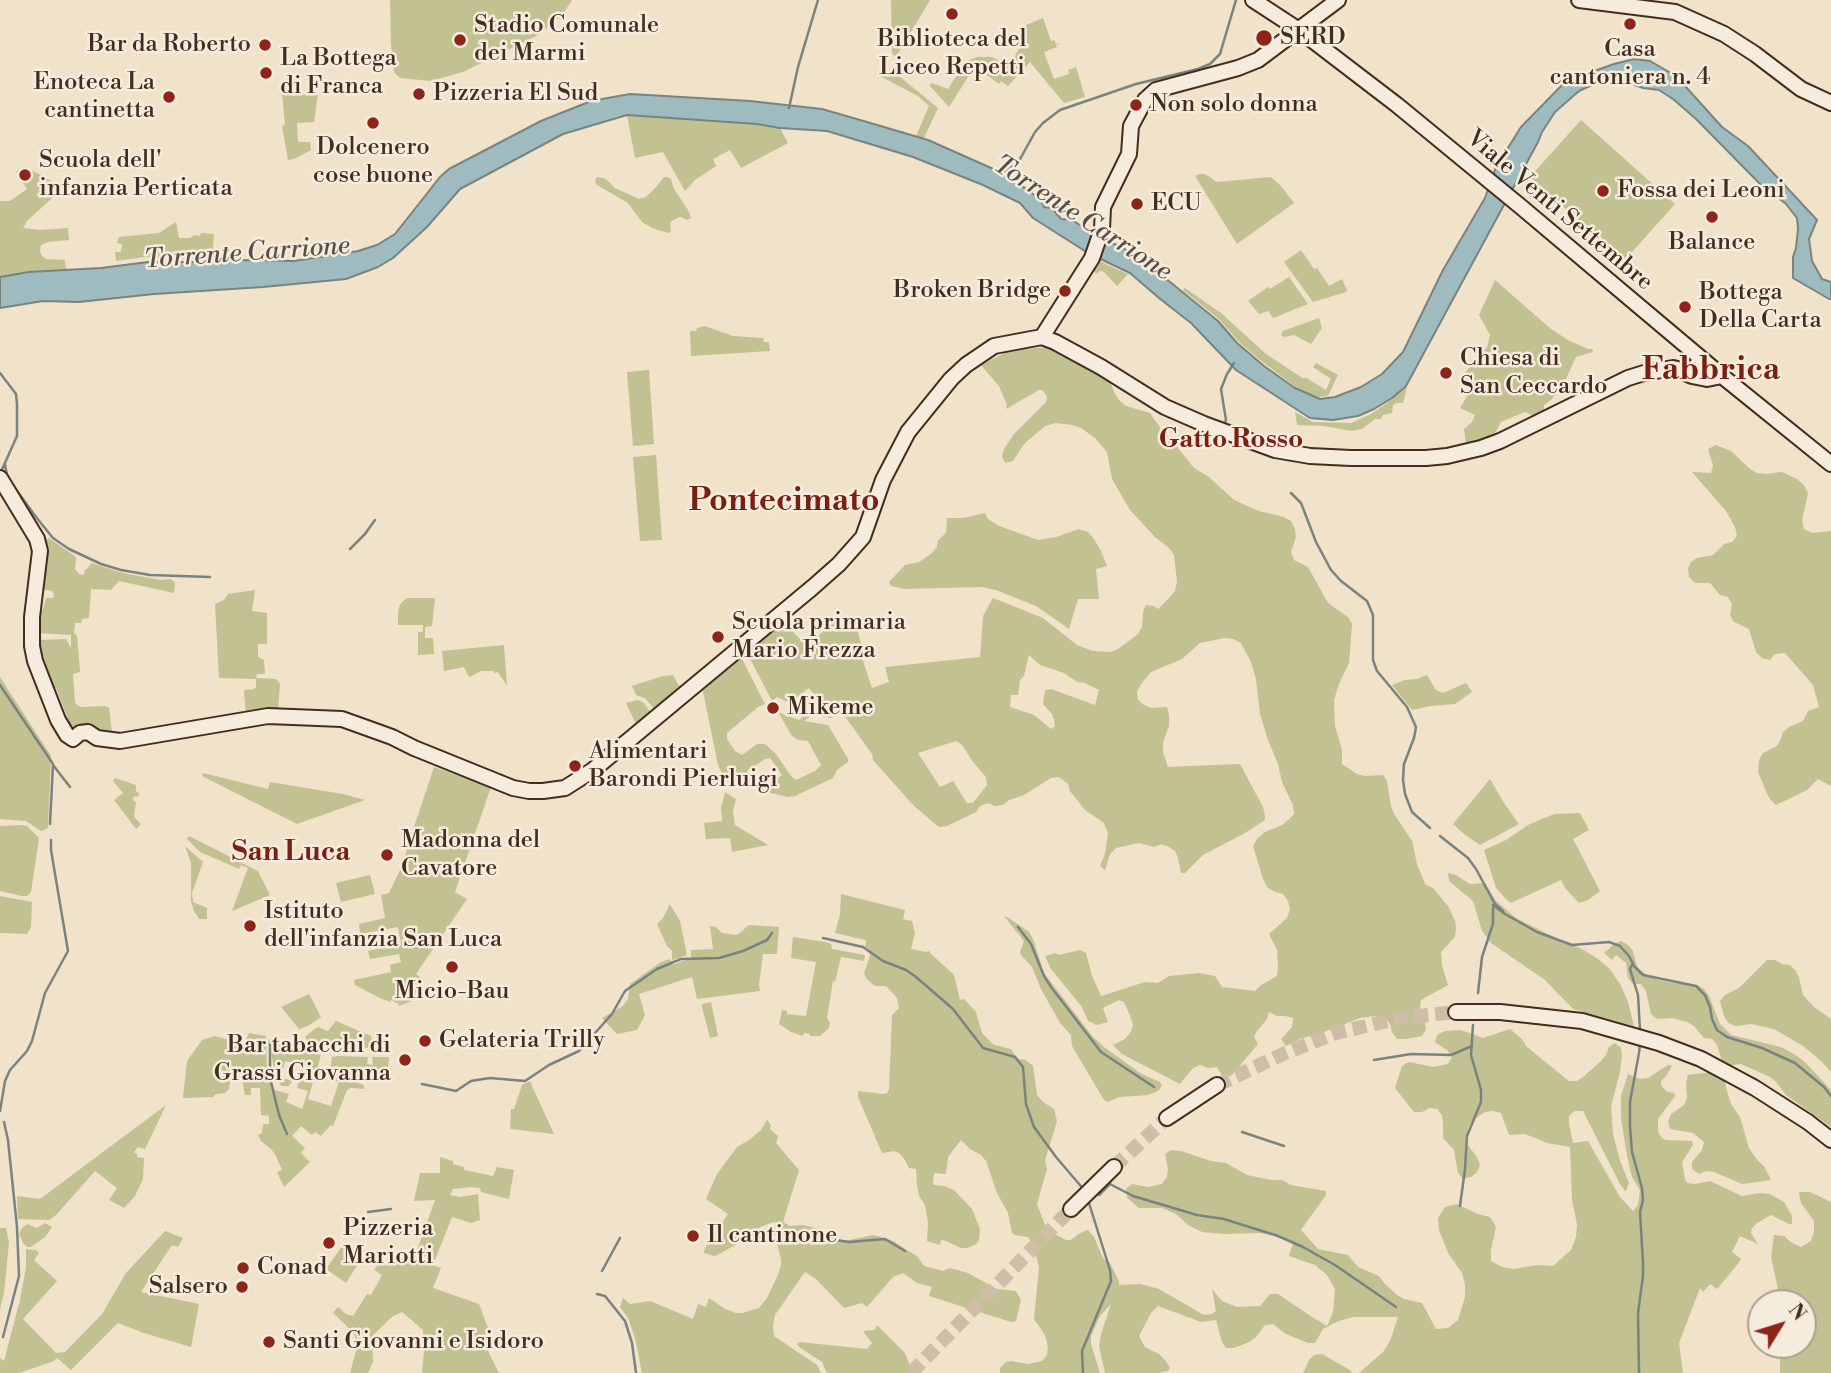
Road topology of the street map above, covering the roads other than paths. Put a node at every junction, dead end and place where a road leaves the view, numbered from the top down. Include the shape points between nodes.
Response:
1 (1253, 0) edge
2 (1338, 0) edge
3 (1579, 0) edge
4 (1299, 30) junction
5 (1831, 103) edge
6 (1042, 337) junction
7 (1697, 356) junction
8 (1673, 368) junction
9 (1722, 376) junction
10 (1831, 464) edge
11 (2, 482) edge
12 (1456, 1012) tunnel mouth
13 (1217, 1085) tunnel mouth
14 (1167, 1118) tunnel mouth
15 (1831, 1140) edge
16 (1114, 1167) tunnel mouth
17 (1071, 1209) tunnel mouth

1 - 4 main road, Viale Venti Settembre
2 - 4 main road
3 - 5 main road via 1675,12 1724,34 1801,89
4 - 6 main road via 1258,60 1156,90 1145,100 1131,125 1129,154 1102,207 1101,235 1092,258
4 - 7 main road, Viale Venti Settembre via 1397,105
6 - 8 main road via 1174,412 1275,450 1310,456 1426,458 1481,448 1628,378
6 - 11 main road via 994,346 958,372 908,432 883,480 863,537 850,552 620,748 558,790 516,789 342,719 268,716 120,741 88,732 73,738 58,720 32,646 40,551 37,539
7 - 8 main road via 1693,369
7 - 9 main road, Viale Venti Settembre
8 - 9 main road via 1707,379
9 - 10 main road, Viale Venti Settembre
12 - 15 main road via 1582,1021 1658,1043 1702,1059 1755,1088
13 - 14 main road
16 - 17 main road

